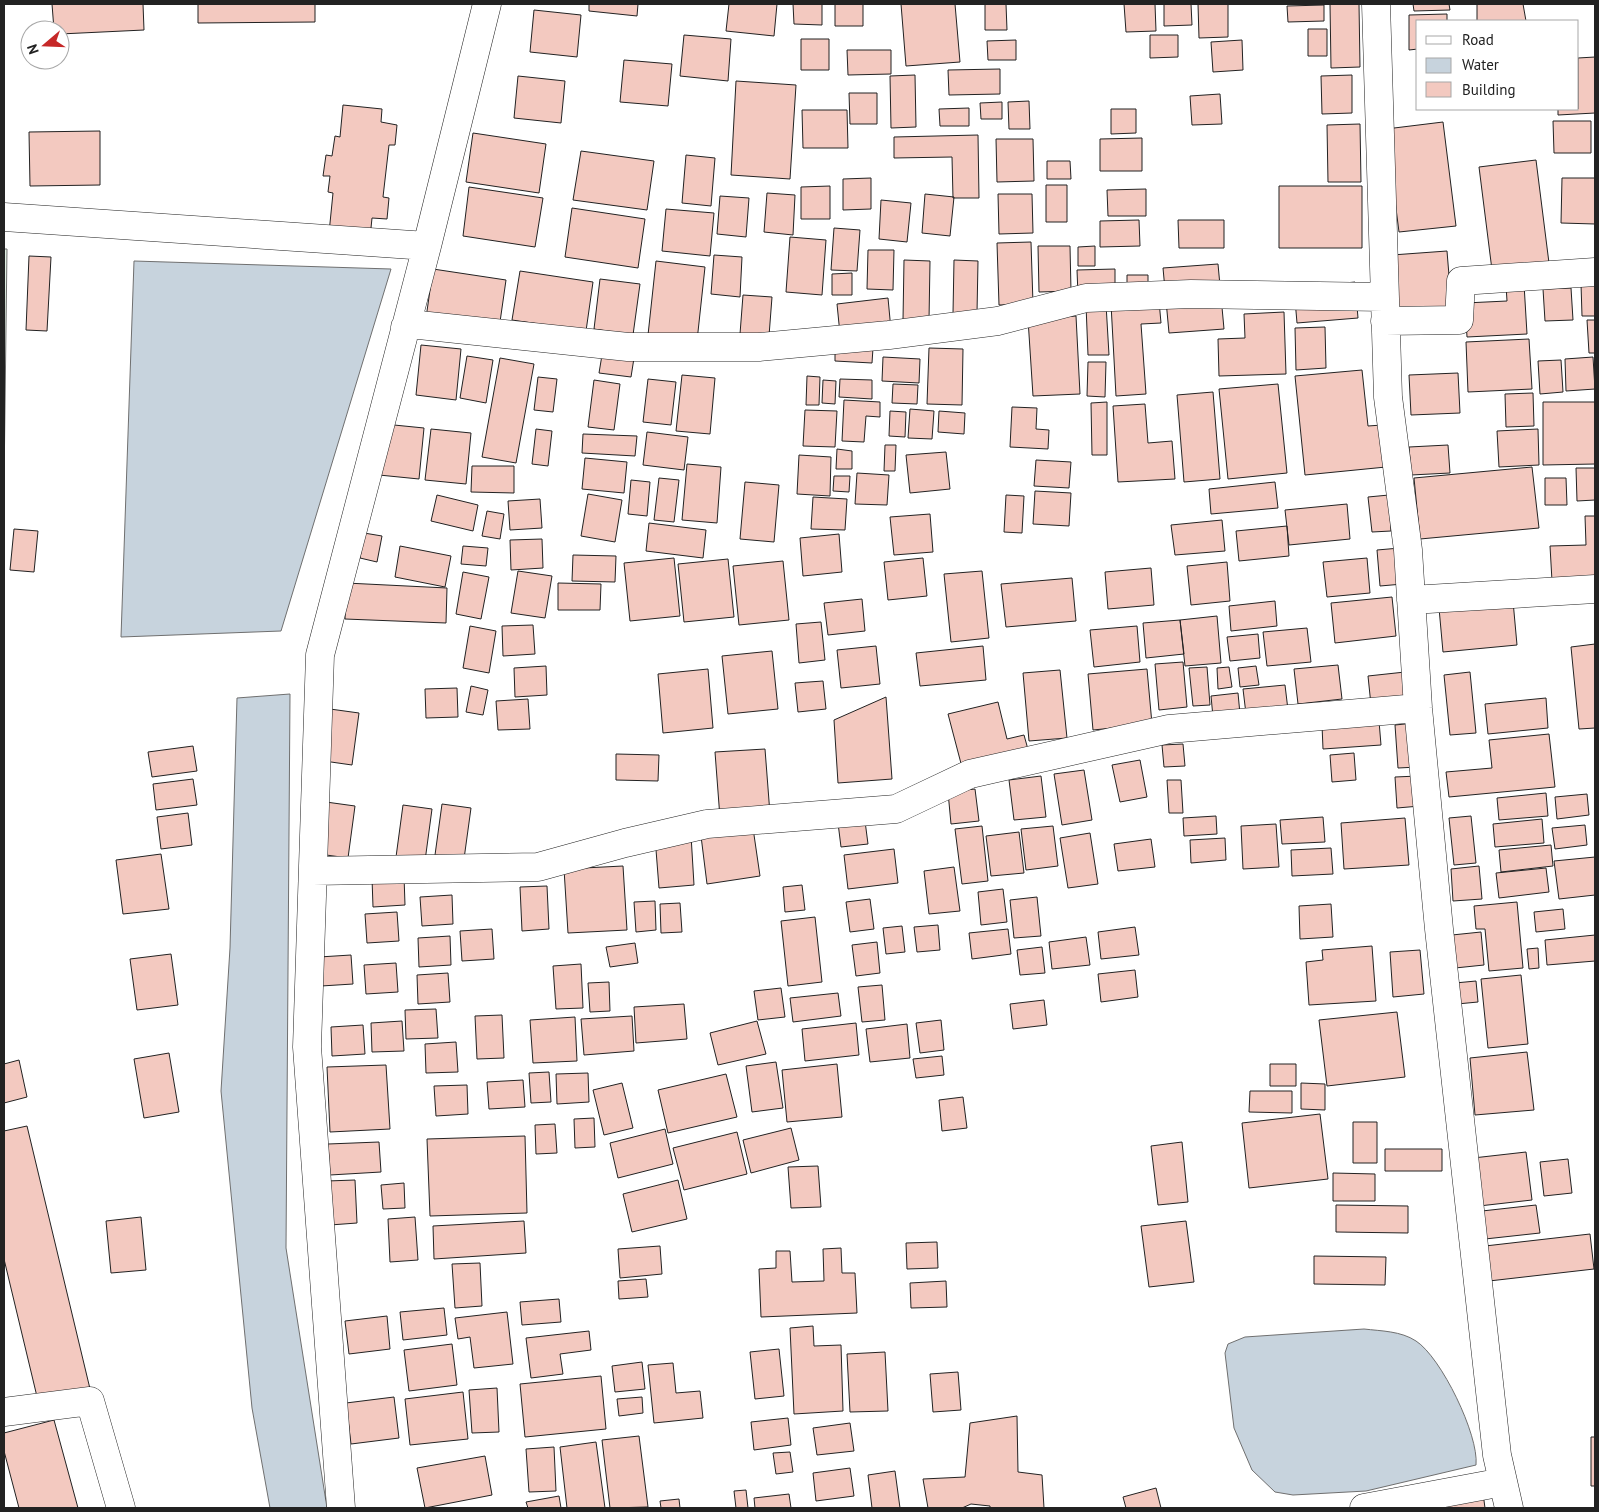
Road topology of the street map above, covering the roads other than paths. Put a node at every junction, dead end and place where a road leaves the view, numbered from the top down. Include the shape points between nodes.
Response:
1 (487, 4) edge
2 (1376, 4) edge
3 (4, 217) edge
4 (427, 246) junction
5 (1595, 272) edge
6 (1384, 309) junction
7 (405, 327) junction
8 (1595, 589) edge
9 (1411, 600) junction
10 (1418, 708) junction
11 (313, 871) junction
12 (4, 1412) edge
13 (1503, 1482) junction
14 (121, 1508) edge
15 (341, 1508) edge
16 (1364, 1508) edge
17 (1509, 1508) edge

1 - 4 street
2 - 6 street
3 - 4 street
4 - 7 street
5 - 6 street via 1461,281 1458,320
6 - 7 street via 1191,294 1086,298 998,321 759,347 628,347 419,325
6 - 9 street via 1388,396 1408,550
7 - 11 street via 320,655
8 - 9 street
9 - 10 street
10 - 11 street via 1169,728 970,774 896,809 707,824 538,867
10 - 13 street via 1439,928 1497,1455
11 - 15 street via 307,1047
12 - 14 street via 90,1401
13 - 16 street
13 - 17 street

